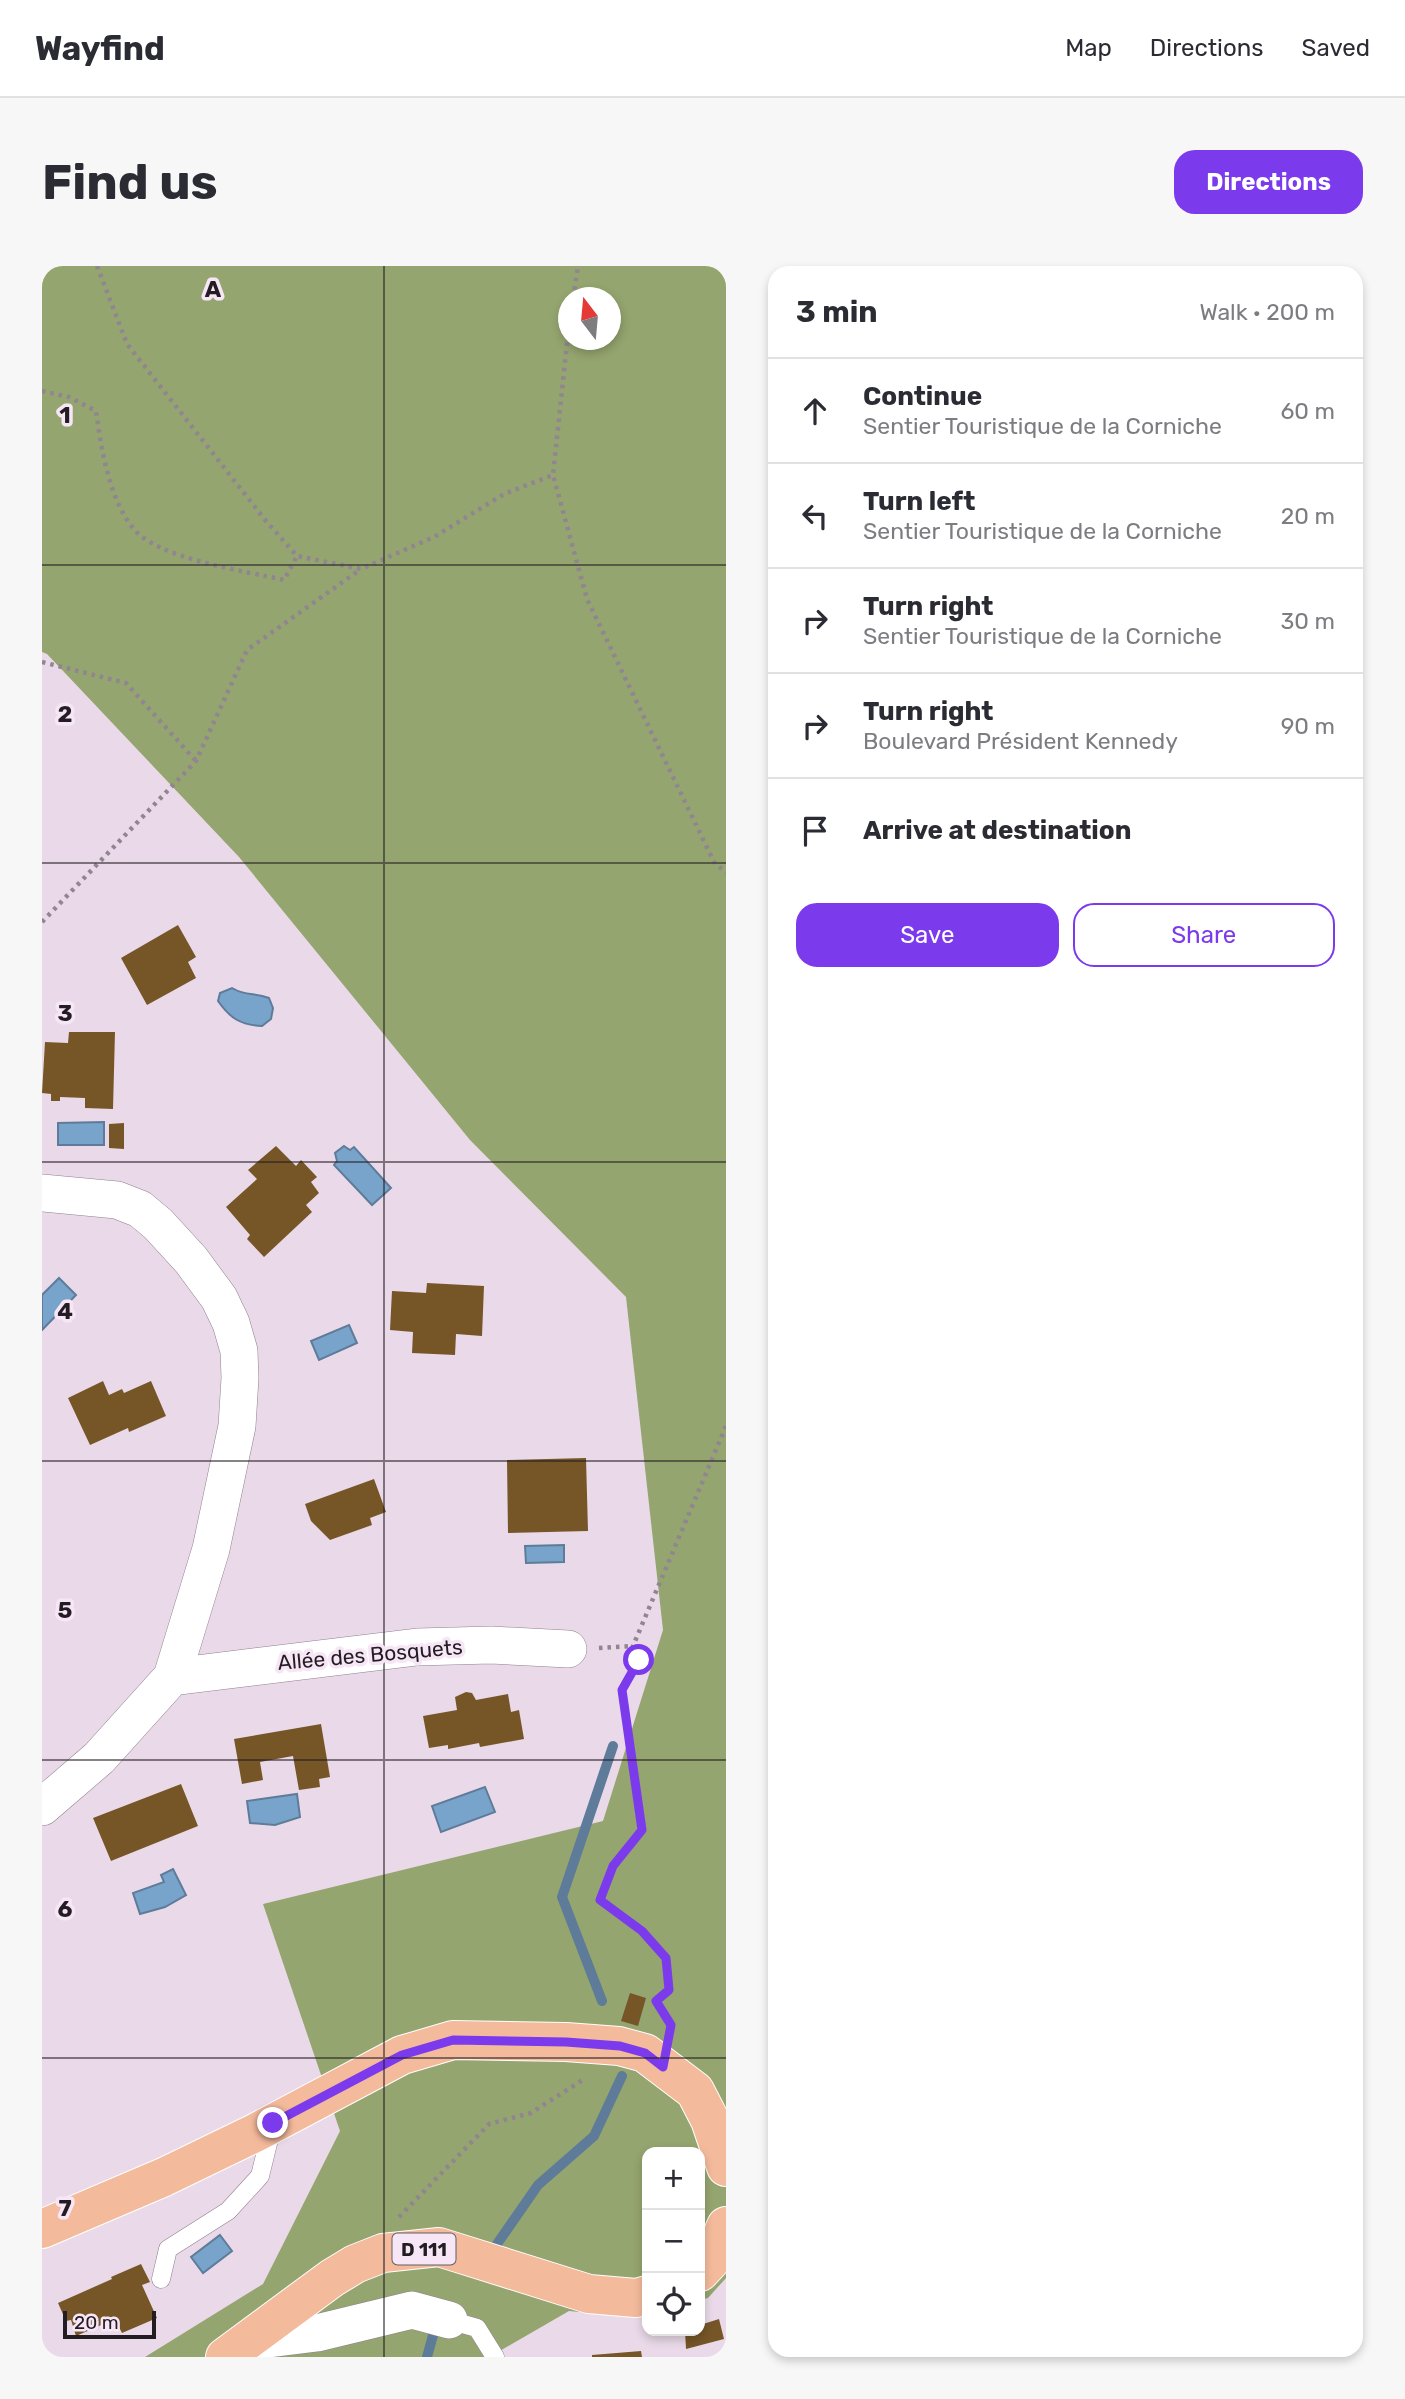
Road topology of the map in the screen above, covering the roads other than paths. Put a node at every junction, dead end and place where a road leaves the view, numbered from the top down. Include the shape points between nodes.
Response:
1 (42, 1193) edge
2 (568, 1649) dead end
3 (172, 1677) junction
4 (42, 1807) edge
5 (273, 2123) junction
6 (726, 2167) edge
7 (726, 2226) edge
8 (42, 2229) edge
9 (705, 2267) edge
10 (161, 2279) dead end
11 (642, 2296) edge
12 (449, 2320) joint
13 (234, 2349) edge
14 (495, 2357) edge

1 - 3 street via 117,1200 158,1223 219,1298 239,1351 237,1426 211,1549
2 - 3 street, Allée des Bosquets via 417,1647
3 - 4 street via 99,1758
5 - 6 main road via 402,2055 453,2040 620,2046 645,2053 695,2091
5 - 8 main road via 164,2177
5 - 10 lane via 260,2176 228,2211 168,2249
7 - 9 main road
11 - 13 main road, D 111 via 589,2294 439,2247 383,2253 355,2263
12 - 13 street via 412,2310
12 - 14 lane via 477,2328

